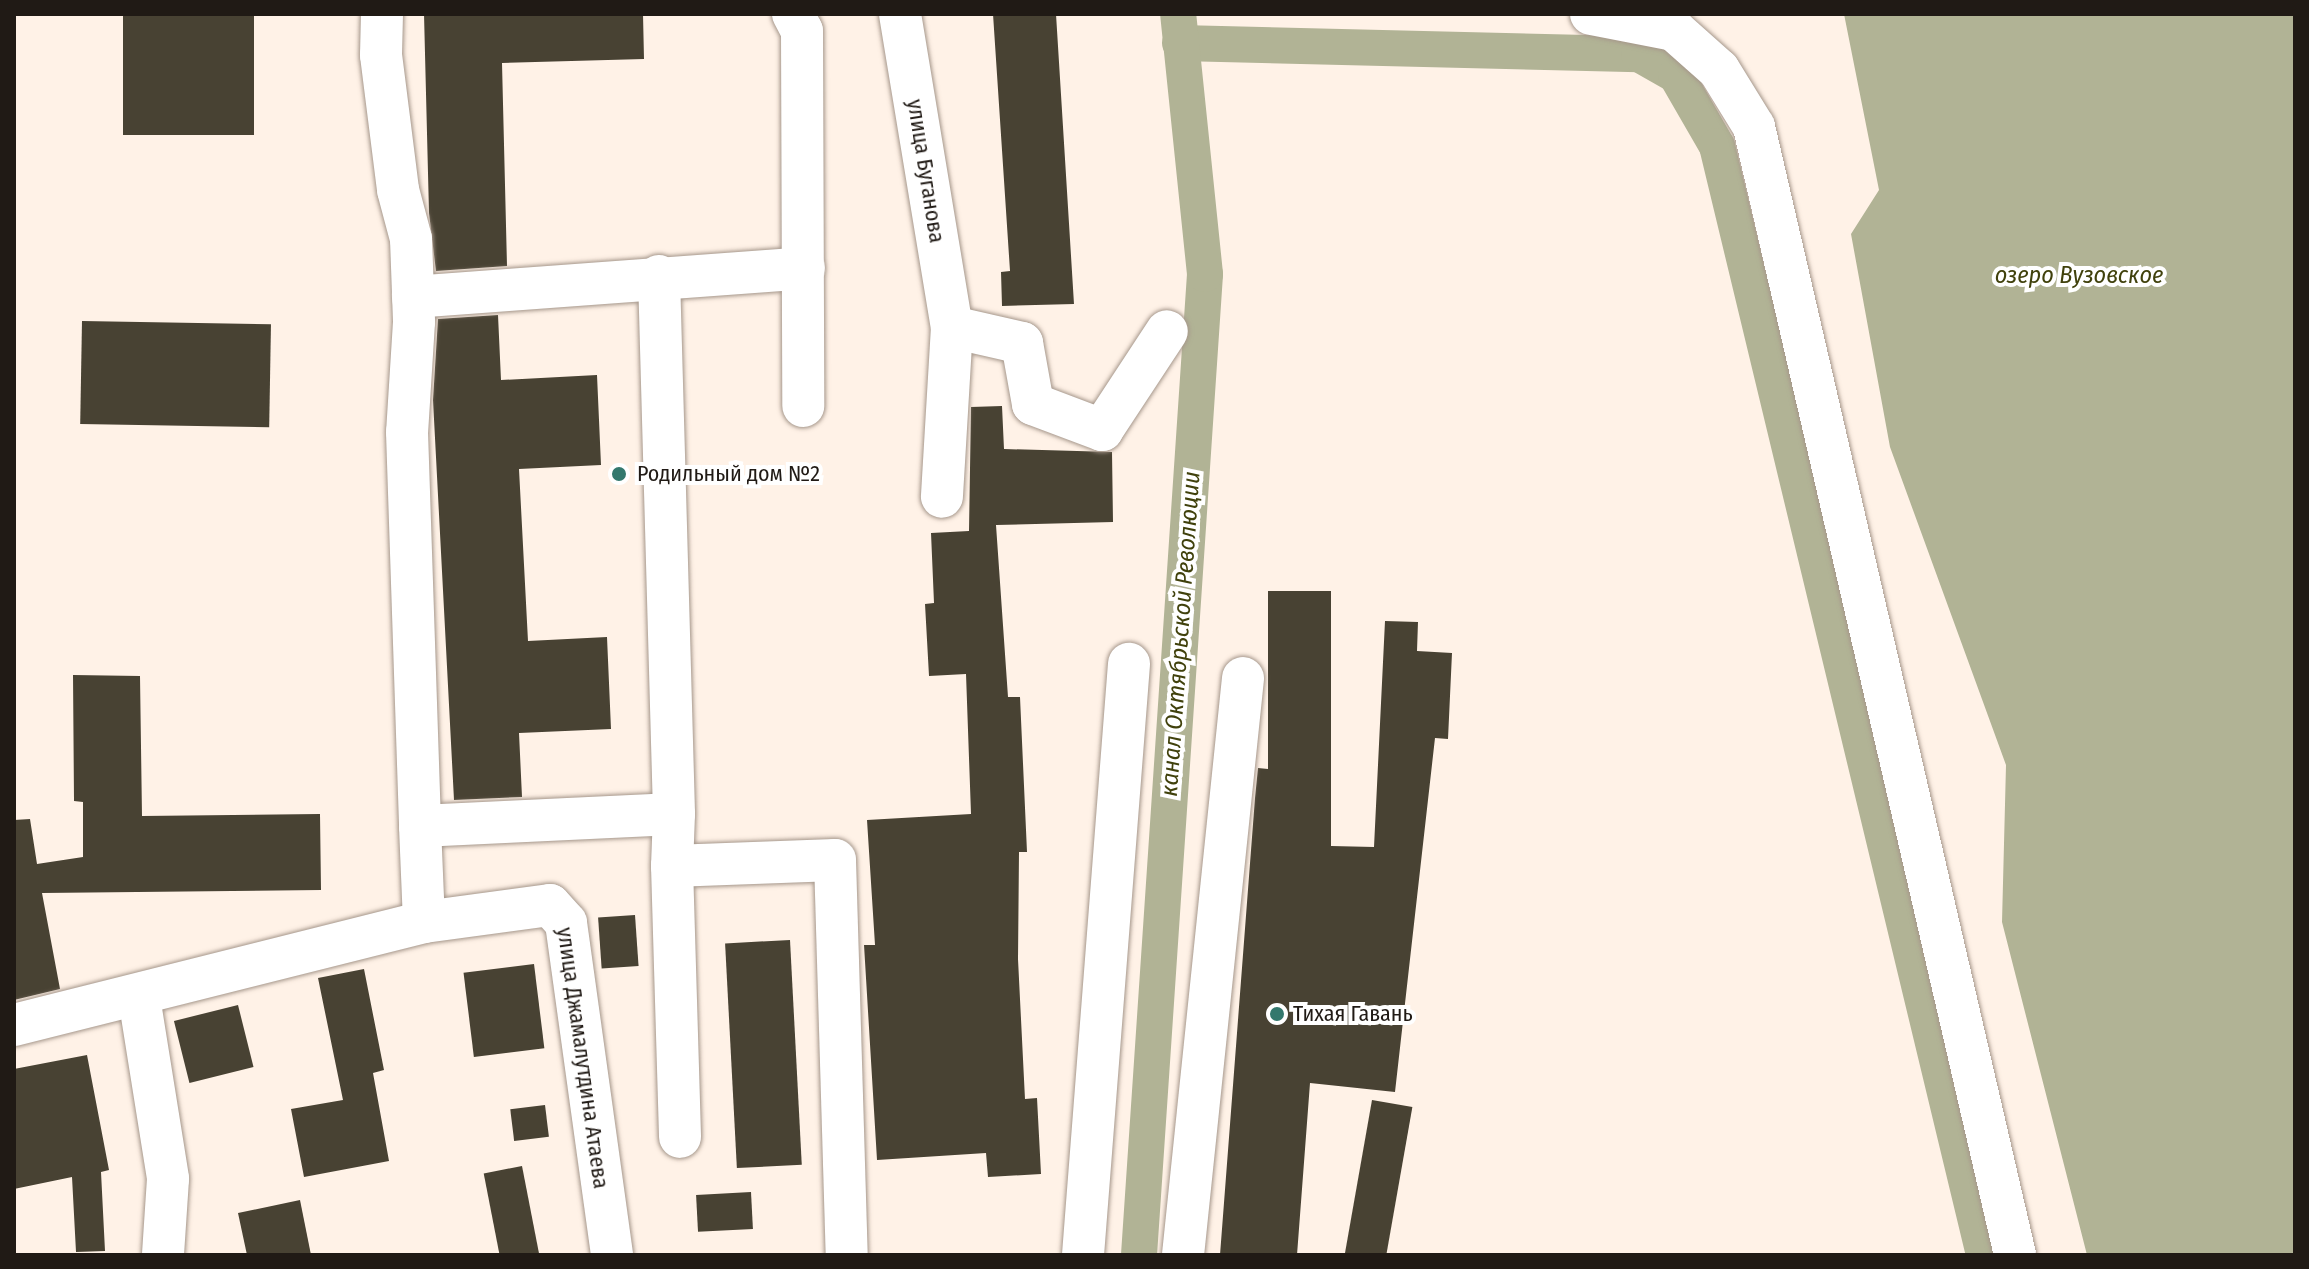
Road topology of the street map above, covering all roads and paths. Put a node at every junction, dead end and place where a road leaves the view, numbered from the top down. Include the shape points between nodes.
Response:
1 (382, 14) edge
2 (793, 14) edge
3 (900, 14) edge
4 (1591, 14) edge
5 (804, 268) junction
6 (659, 276) junction
7 (413, 297) junction
8 (952, 327) junction
9 (1167, 331) dead end
10 (803, 406) dead end
11 (942, 497) dead end
12 (1129, 664) dead end
13 (1243, 678) dead end
14 (674, 814) junction
15 (420, 826) junction
16 (672, 866) junction
17 (424, 922) junction
18 (139, 997) junction
19 (14, 1025) edge
20 (680, 1137) dead end
21 (163, 1255) edge
22 (612, 1255) edge
23 (847, 1255) edge
24 (1083, 1255) edge
25 (1183, 1255) edge
26 (2015, 1255) edge

1 - 7 street via 381,55 398,190 411,239
2 - 5 street via 802,31
3 - 8 street, улица Буганова
4 - 26 street via 1674,30 1719,70 1754,127
5 - 6 street
5 - 10 street
6 - 7 street
6 - 14 street
7 - 15 street via 407,432
8 - 9 street via 1022,343 1033,404 1102,430
8 - 11 street, улица Буганова
12 - 24 street
13 - 25 street
14 - 15 street
14 - 16 street
15 - 17 street
16 - 20 street
16 - 23 street via 835,860
17 - 18 street, улица Джамалутдина Атаева
17 - 22 street, улица Джамалутдина Атаева via 550,905 561,911
18 - 19 street, улица Джамалутдина Атаева
18 - 21 street via 168,1179

